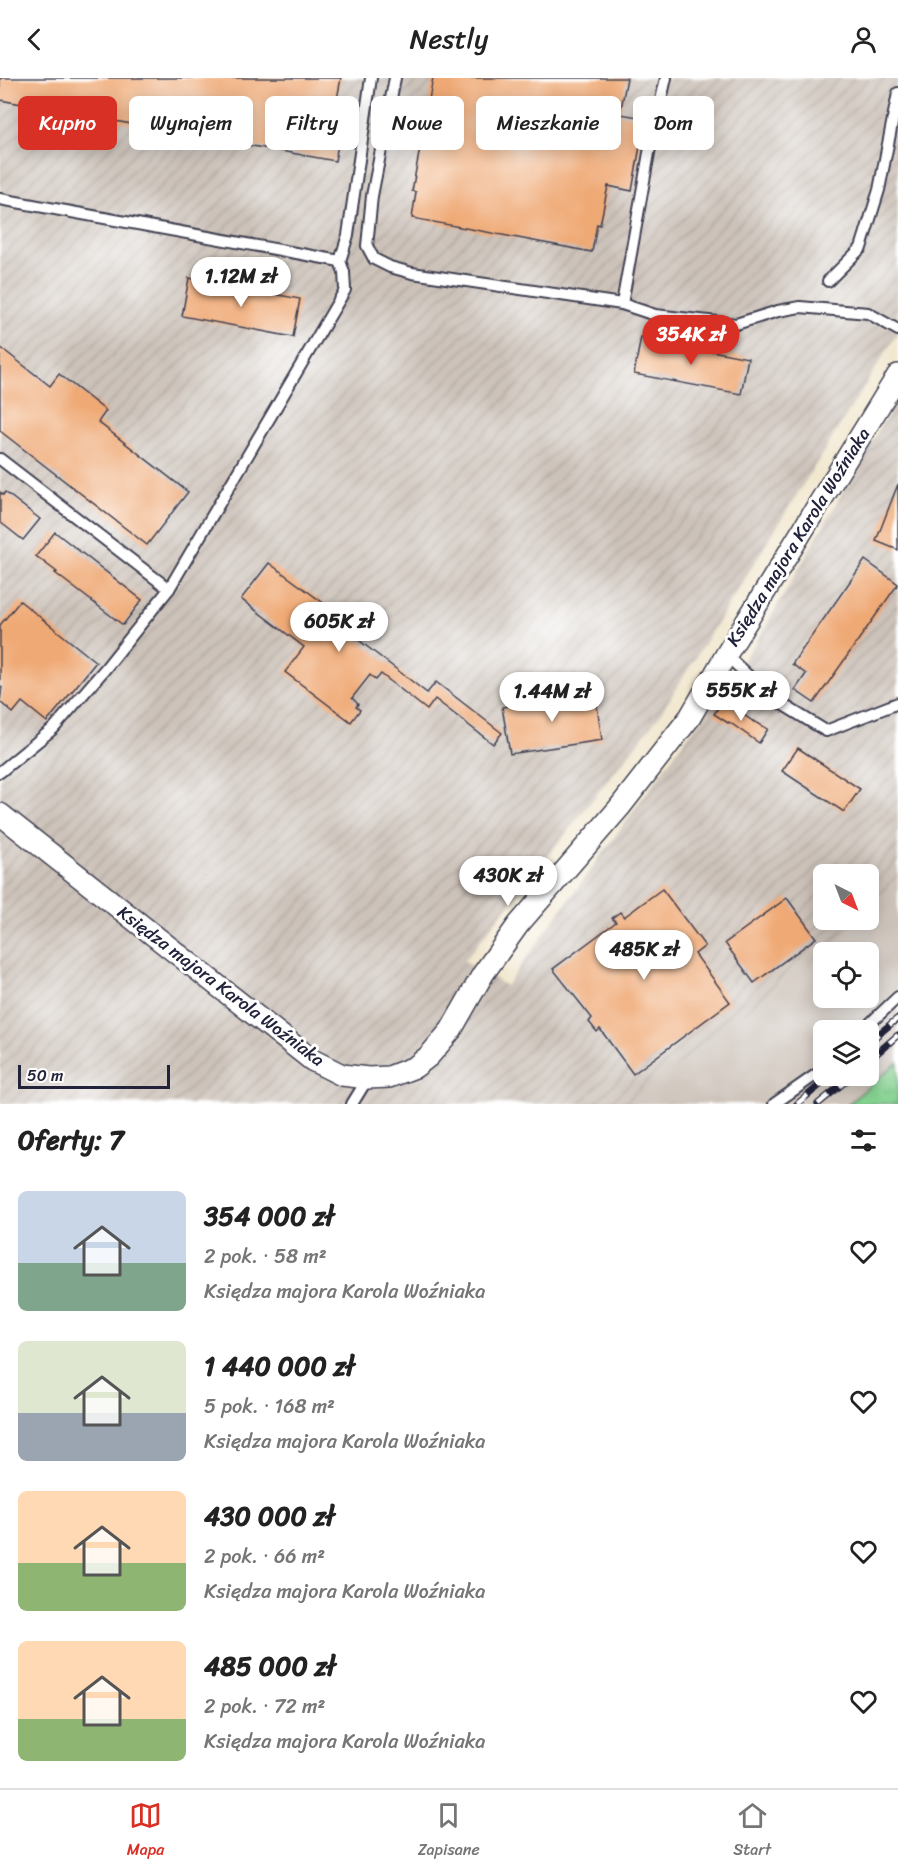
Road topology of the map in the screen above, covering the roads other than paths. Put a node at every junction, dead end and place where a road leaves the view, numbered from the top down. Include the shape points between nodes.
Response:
1 (371, 78) edge
2 (395, 78) edge
3 (666, 78) edge
4 (898, 93) edge
5 (0, 199) edge
6 (340, 261) junction
7 (828, 281) dead end
8 (622, 304) junction
9 (898, 330) edge
10 (898, 375) edge
11 (0, 459) edge
12 (169, 589) junction
13 (726, 655) junction
14 (898, 703) edge
15 (0, 772) edge
16 (0, 814) edge
17 (898, 997) edge
18 (874, 1020) edge
19 (813, 1076) edge
20 (368, 1078) junction
21 (352, 1104) edge
22 (774, 1104) edge

1 - 6 lane via 348,235
2 - 8 lane via 371,206 367,246 374,259 412,273
3 - 8 lane
4 - 7 lane via 879,190 861,248
5 - 6 lane
6 - 12 lane via 345,290
8 - 9 lane via 655,315 736,324 800,307 868,313
10 - 13 street, Księdza majora Karola Woźniaka
11 - 12 lane
12 - 15 lane via 54,728
13 - 14 lane via 772,698 826,732
13 - 20 street, Księdza majora Karola Woźniaka via 690,717 619,808 518,925 483,974 451,1030 429,1056 415,1067 389,1077
16 - 20 street, Księdza majora Karola Woźniaka via 312,1060 342,1075
17 - 18 lane
19 - 22 lane
20 - 21 lane

